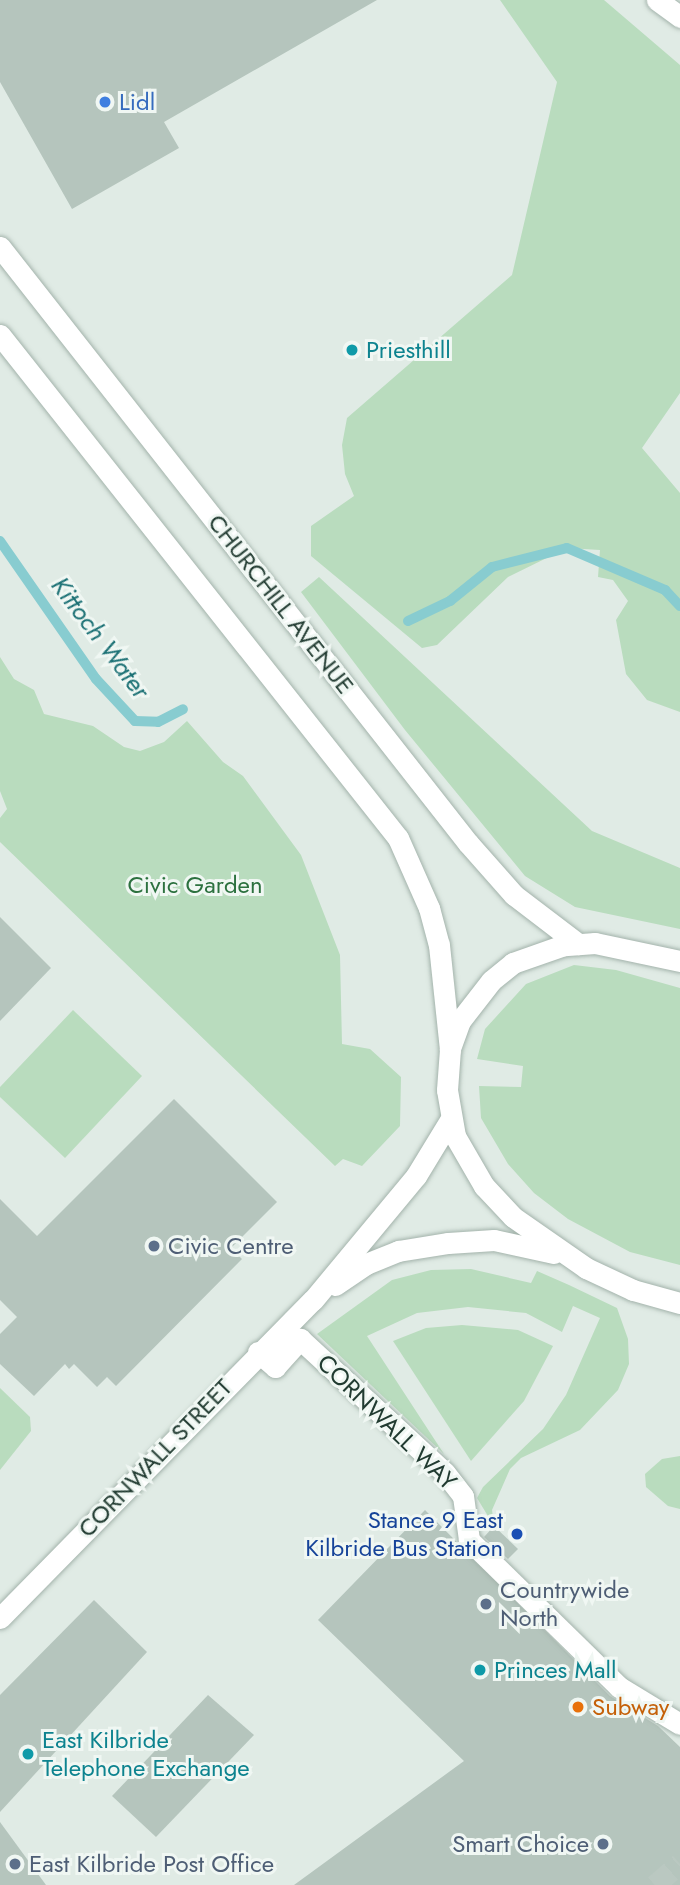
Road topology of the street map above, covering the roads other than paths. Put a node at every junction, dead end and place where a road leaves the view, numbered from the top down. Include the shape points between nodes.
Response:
1 (657, 0) edge
2 (680, 18) edge
3 (0, 247) edge
4 (0, 335) edge
5 (578, 944) junction
6 (680, 961) edge
7 (450, 1049) junction
8 (450, 1120) junction
9 (562, 1255) junction
10 (313, 1300) junction
11 (680, 1303) edge
12 (258, 1352) junction
13 (0, 1618) edge
14 (680, 1724) edge

1 - 2 street
3 - 5 street, CHURCHILL AVENUE via 476,853 514,895
4 - 7 street via 398,838 429,908 439,945
5 - 6 street via 621,946
5 - 7 street via 536,953 506,969 472,1002
7 - 8 street
8 - 9 street via 484,1186 513,1217
8 - 10 street, CORNWALL STREET via 416,1176
9 - 10 street, CORNWALL STREET via 494,1240 398,1251 366,1264
9 - 11 street via 633,1290
10 - 12 street, CORNWALL STREET
12 - 13 street, CORNWALL STREET
12 - 14 street, CORNWALL WAY via 275,1367 300,1339 445,1473 463,1496 469,1540 619,1687

